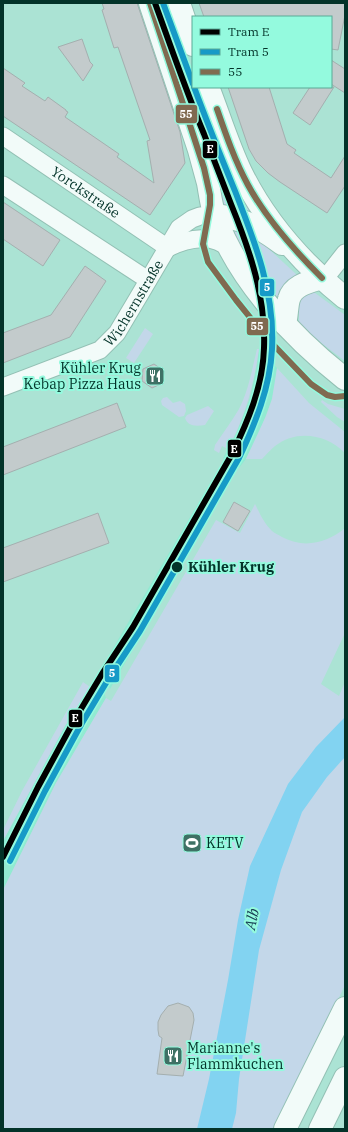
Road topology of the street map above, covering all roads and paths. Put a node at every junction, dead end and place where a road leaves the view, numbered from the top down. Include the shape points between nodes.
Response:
1 (150, 3) edge
2 (179, 3) edge
3 (192, 42) edge
4 (208, 88) edge
5 (3, 136) edge
6 (3, 185) edge
7 (215, 215) junction
8 (168, 248) junction
9 (345, 253) edge
10 (233, 254) junction
11 (305, 262) junction
12 (322, 278) junction
13 (148, 280) junction
14 (345, 298) edge
15 (285, 324) junction
16 (345, 379) edge
17 (3, 387) edge
18 (345, 1008) edge
19 (345, 1078) edge
20 (285, 1129) edge
21 (320, 1129) edge

1 - 7 main road via 203,162
2 - 3 main road
4 - 11 main road via 236,162 254,196
5 - 8 street, Yorckstraße
6 - 13 street
7 - 8 street, Wichernstraße via 196,217 181,225
7 - 10 main road
7 - 11 main road via 244,221 266,232
8 - 10 street, Wichernstraße via 189,240 210,239 221,242
8 - 13 street, Wichernstraße
9 - 12 street
10 - 15 main road via 261,297
11 - 12 main road
12 - 14 main road
12 - 15 main road via 304,284 293,292 289,299
13 - 17 street, Wichernstraße via 117,333 100,350
15 - 16 main road
18 - 20 main road
19 - 21 main road

